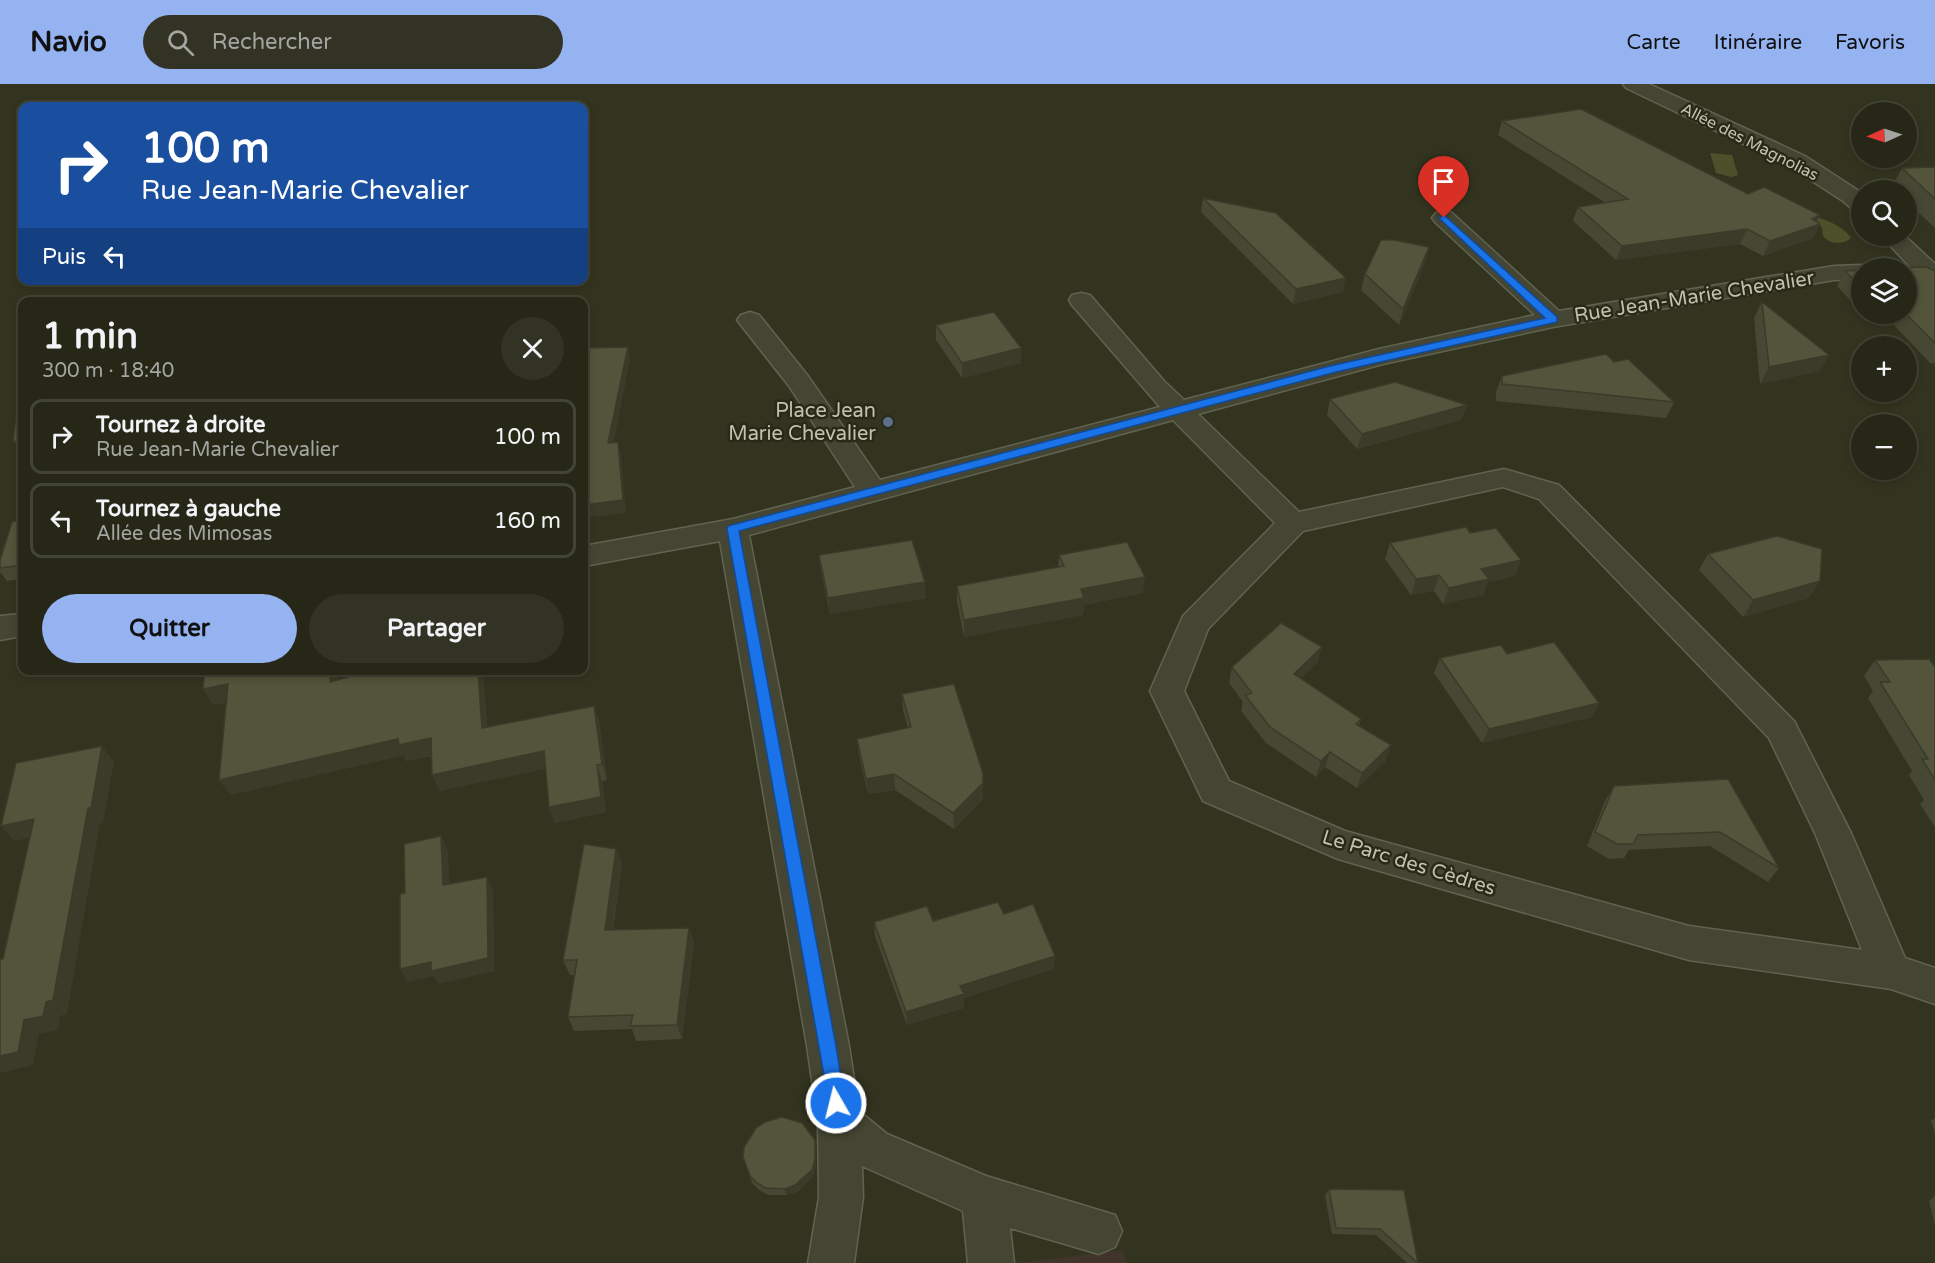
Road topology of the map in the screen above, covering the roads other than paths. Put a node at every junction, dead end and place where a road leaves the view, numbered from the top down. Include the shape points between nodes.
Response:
1 (1633, 84) edge
2 (1851, 196) edge
3 (1444, 218) dead end
4 (1901, 246) edge
5 (1923, 269) edge
6 (1851, 273) edge
7 (1081, 300) dead end
8 (1553, 319) junction
9 (750, 320) dead end
10 (1178, 409) junction
11 (873, 491) junction
12 (1293, 523) junction
13 (733, 529) junction
14 (588, 555) edge
15 (18, 626) edge
16 (0, 628) edge
17 (1891, 971) junction
18 (1935, 986) edge
19 (839, 1122) junction
20 (984, 1198) junction
21 (1100, 1231) dead end
22 (831, 1263) edge
23 (991, 1263) edge

1 - 2 street, Allée des Magnolias via 1797,161
3 - 8 street
4 - 5 street
6 - 8 street, Rue Jean-Marie Chevalier
7 - 10 street
8 - 10 street, Rue Jean-Marie Chevalier via 1379,357
9 - 11 street via 799,382
10 - 11 street, Rue Jean-Marie Chevalier
10 - 12 street
11 - 13 street, Rue Jean-Marie Chevalier
12 - 17 street via 1504,478 1549,492 1782,730 1833,833
12 - 17 street, Le Parc des Cèdres via 1194,624 1167,691 1216,791 1338,844 1689,942
13 - 14 street, Rue Jean-Marie Chevalier
13 - 19 street
15 - 16 street
17 - 18 street, Le Parc des Cèdres
19 - 20 street via 873,1149
19 - 22 street via 841,1197
20 - 21 street
20 - 23 street

